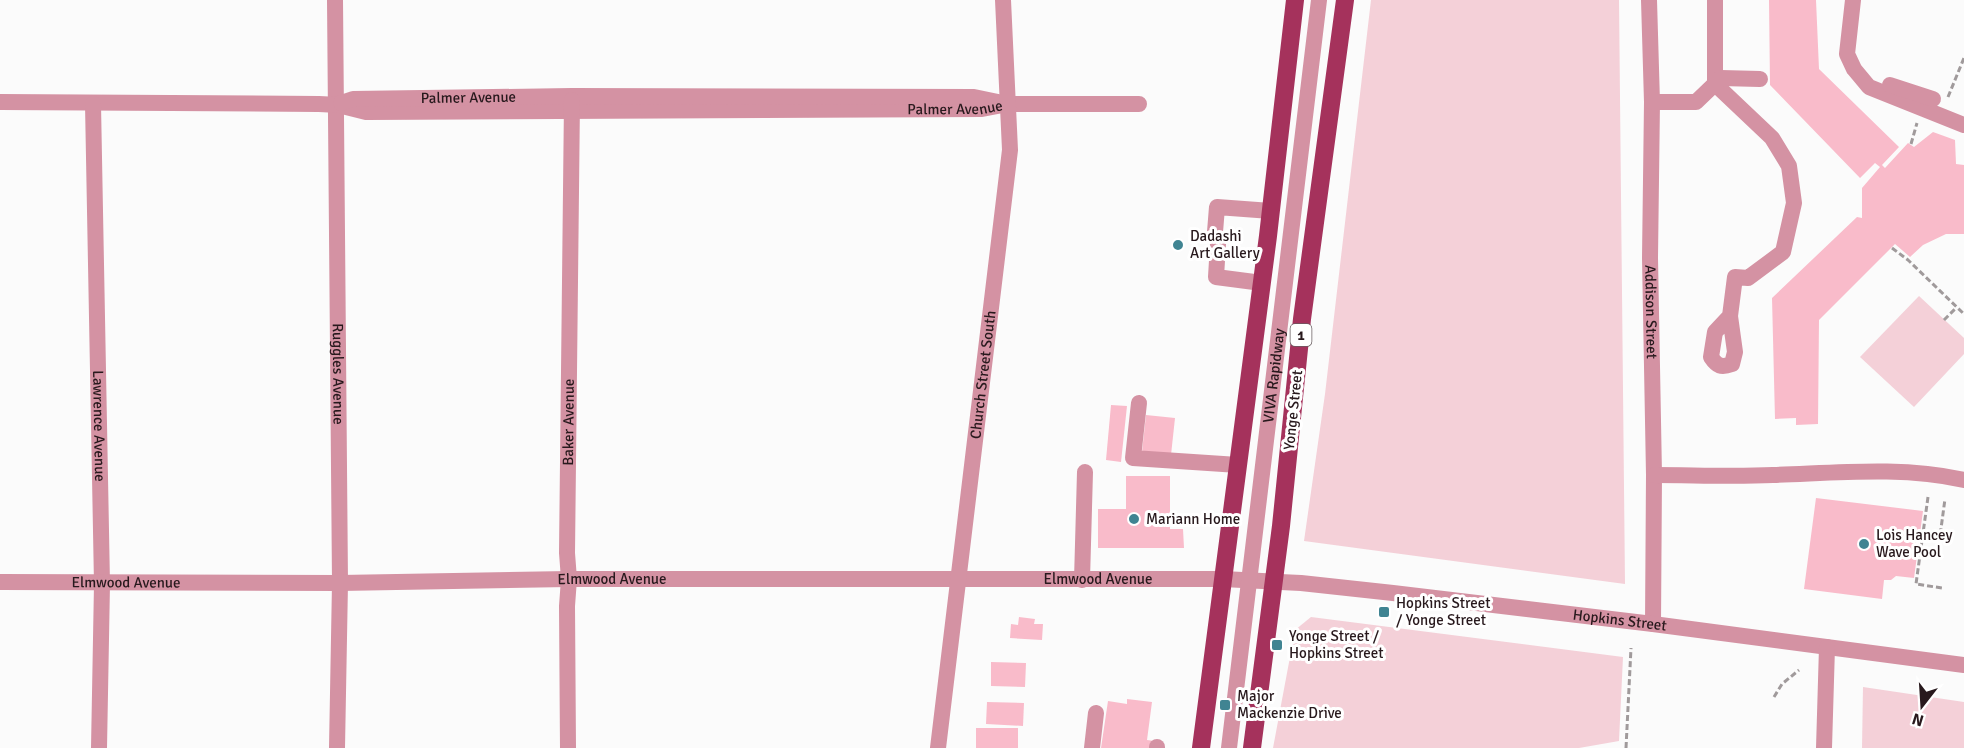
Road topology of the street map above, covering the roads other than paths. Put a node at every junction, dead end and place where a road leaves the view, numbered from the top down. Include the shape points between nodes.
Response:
1 (335, 0) edge
2 (1003, 0) edge
3 (1295, 0) edge
4 (1345, 0) edge
5 (1649, 0) edge
6 (1714, 0) edge
7 (1853, 0) edge
8 (1320, 1) edge
9 (1760, 79) dead end
10 (1715, 84) junction
11 (0, 102) edge
12 (1652, 102) junction
13 (572, 103) junction
14 (93, 104) junction
15 (1008, 104) junction
16 (1139, 104) dead end
17 (338, 105) junction
18 (1964, 125) edge
19 (1270, 211) junction
20 (1262, 283) junction
21 (1730, 316) dead end
22 (1138, 403) dead end
23 (1238, 465) junction
24 (1085, 472) dead end
25 (1654, 475) junction
26 (1964, 480) edge
27 (569, 579) junction
28 (958, 579) junction
29 (1082, 579) junction
30 (1223, 579) junction
31 (1249, 580) junction
32 (1273, 581) junction
33 (0, 582) edge
34 (340, 583) junction
35 (102, 584) junction
36 (1653, 624) junction
37 (1827, 647) junction
38 (1964, 665) edge
39 (1096, 713) dead end
40 (99, 748) edge
41 (337, 748) edge
42 (568, 748) edge
43 (938, 748) edge
44 (1092, 748) edge
45 (1201, 748) edge
46 (1229, 748) edge
47 (1252, 748) edge
48 (1824, 748) edge

1 - 17 street, Ruggles Avenue
2 - 15 street, Church Street South
3 - 19 main road
4 - 32 main road, Yonge Street / 1 via 1302,319
5 - 12 street, Addison Street
6 - 10 street
7 - 18 street via 1846,54 1869,87 1927,103 1940,115
8 - 31 street, VIVA Rapidway
9 - 10 street via 1721,78
10 - 12 street via 1696,102
10 - 21 street via 1772,138 1789,166 1794,203 1783,252 1748,278 1735,277
11 - 14 street, Palmer Avenue
12 - 25 street, Addison Street
13 - 15 street, Palmer Avenue via 974,97
13 - 17 street, Palmer Avenue via 353,99
13 - 27 street, Baker Avenue
14 - 17 street, Palmer Avenue
14 - 35 street, Lawrence Avenue
15 - 16 street, Palmer Avenue
15 - 28 street, Church Street South via 1010,150
17 - 34 street, Ruggles Avenue
19 - 20 main road
19 - 20 street via 1217,207 1216,278
20 - 23 main road
22 - 23 street via 1133,458
23 - 30 main road
24 - 29 street
25 - 26 street via 1888,471
25 - 36 street, Addison Street
27 - 28 street, Elmwood Avenue
27 - 34 street, Elmwood Avenue
27 - 42 street, Baker Avenue
28 - 29 street, Elmwood Avenue
28 - 43 street, Church Street South
29 - 30 street, Elmwood Avenue
30 - 31 street, Elmwood Avenue
30 - 45 main road
31 - 32 street, Hopkins Street
31 - 46 street, VIVA Rapidway
32 - 36 street, Hopkins Street
32 - 47 main road, Yonge Street / 1
33 - 35 street, Elmwood Avenue
34 - 35 street, Elmwood Avenue
34 - 41 street, Ruggles Avenue
35 - 40 street, Lawrence Avenue
36 - 37 street, Hopkins Street
37 - 38 street, Hopkins Street
37 - 48 street
39 - 44 street

